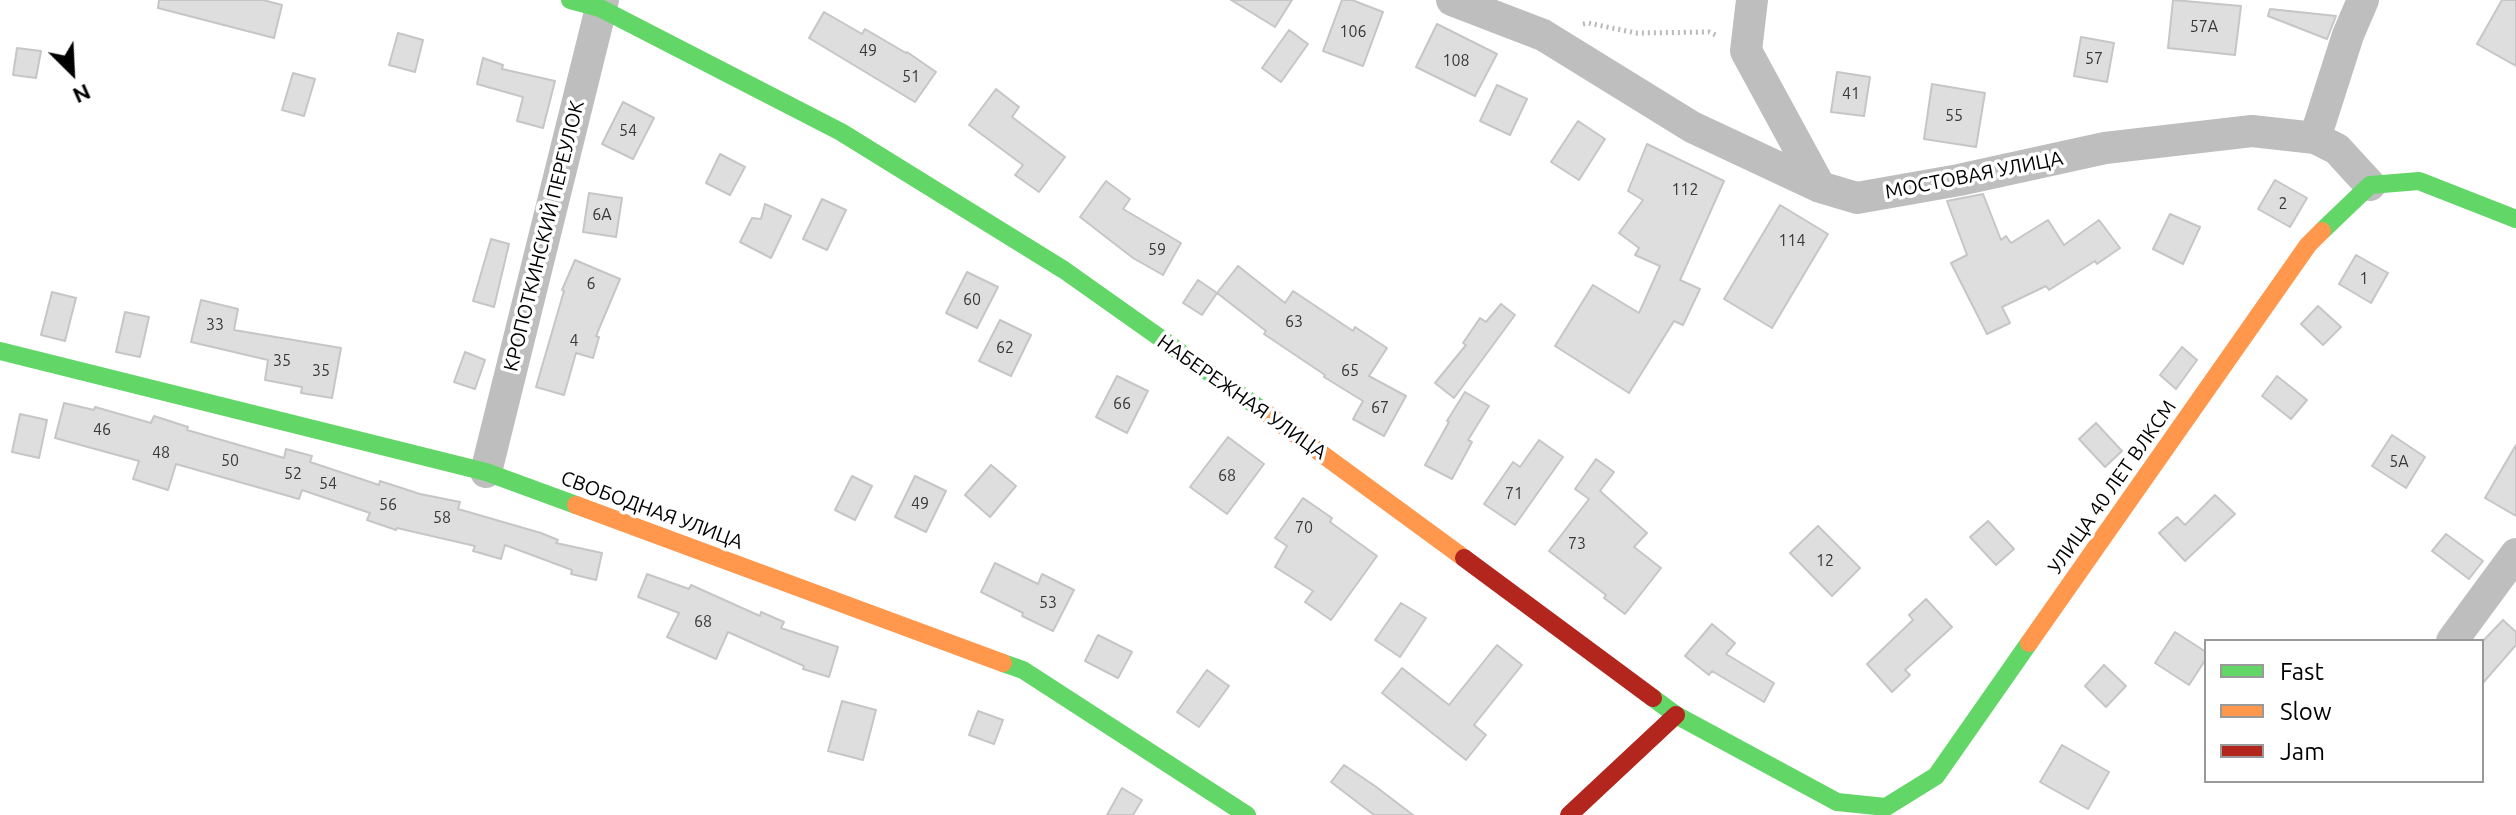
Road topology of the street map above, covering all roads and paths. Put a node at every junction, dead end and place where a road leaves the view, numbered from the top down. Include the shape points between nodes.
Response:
1 (1452, 0) edge
2 (1752, 0) edge
3 (2363, 0) edge
4 (591, 3) edge
5 (1543, 35) junction
6 (1746, 51) junction
7 (2315, 138) junction
8 (2370, 185) junction
9 (1820, 187) junction
10 (2516, 219) edge
11 (0, 351) edge
12 (486, 472) junction
13 (2515, 560) edge
14 (2454, 639) edge
15 (1676, 715) junction
16 (1891, 811) edge
17 (1247, 815) edge
18 (1569, 815) edge

1 - 5 street, МОСТОВАЯ УЛИЦА
2 - 6 street
3 - 7 street
4 - 12 street, КРОПОТКИНСКИЙ ПЕРЕУЛОК
4 - 15 street, НАБЕРЕЖНАЯ УЛИЦА via 841,132 1064,270
5 - 6 path via 1588,23 1636,33 1709,32
5 - 9 street, МОСТОВАЯ УЛИЦА via 1692,127
6 - 9 street
7 - 8 street, МОСТОВАЯ УЛИЦА via 2337,149
7 - 9 street, МОСТОВАЯ УЛИЦА via 2252,131 2105,148 1857,198
8 - 10 street via 2419,181
8 - 16 street, УЛИЦА 40 ЛЕТ ВЛКСМ via 2308,245 1936,776
11 - 12 street, СВОБОДНАЯ УЛИЦА
12 - 17 street, СВОБОДНАЯ УЛИЦА via 1023,670
13 - 14 street
15 - 16 street, НАБЕРЕЖНАЯ УЛИЦА via 1837,802
15 - 18 street

